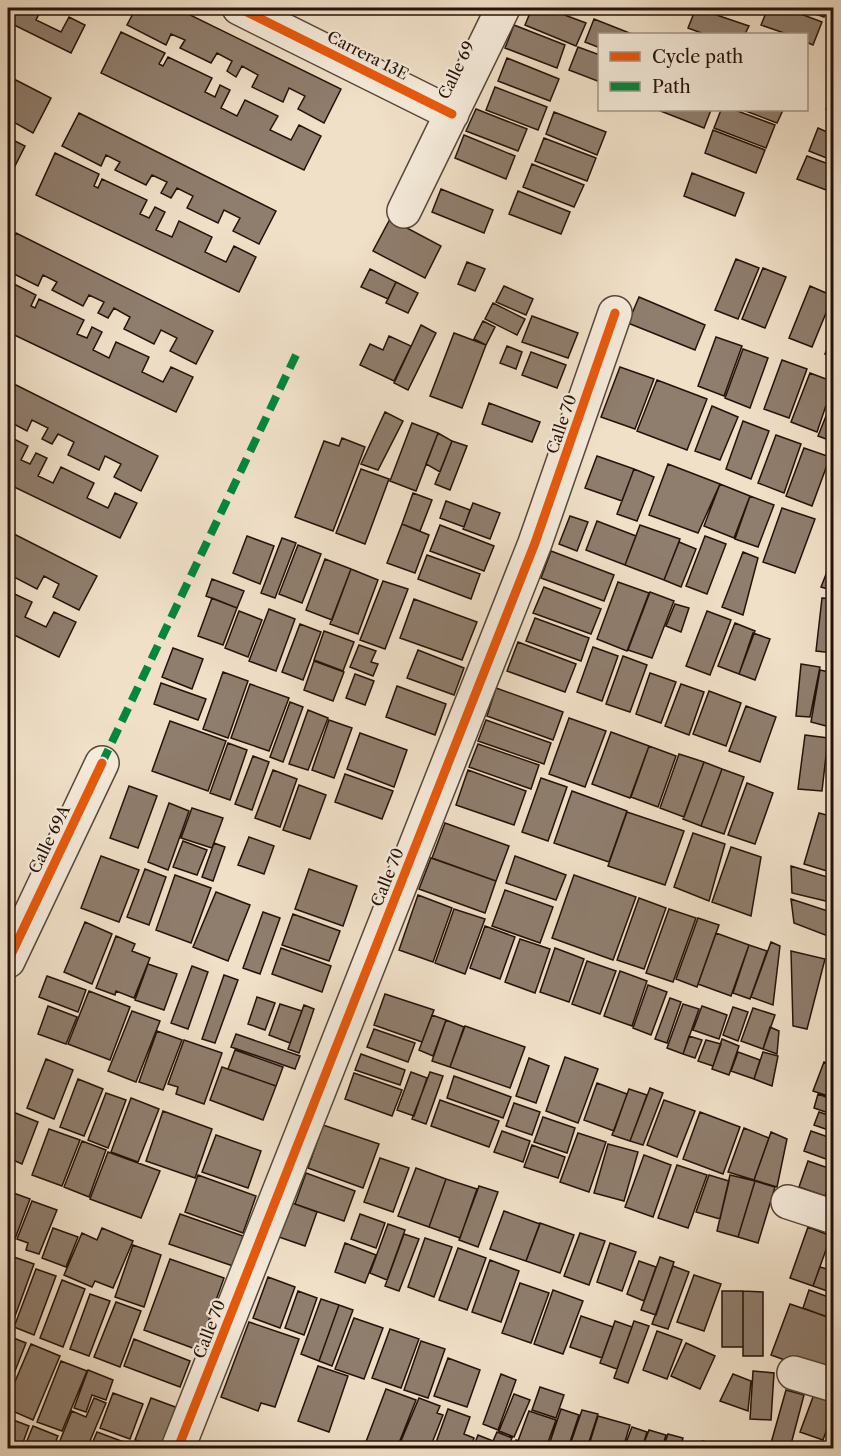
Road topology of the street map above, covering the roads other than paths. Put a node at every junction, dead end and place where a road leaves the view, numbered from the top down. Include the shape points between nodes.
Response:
1 (239, 8) edge
2 (503, 8) edge
3 (452, 114) junction
4 (405, 211) dead end
5 (615, 313) dead end
6 (102, 763) dead end
7 (8, 961) edge
8 (788, 1202) dead end
9 (834, 1217) edge
10 (794, 1373) dead end
11 (834, 1385) edge
12 (178, 1449) edge

1 - 3 street, Carrera 13E
2 - 3 street, Calle 69
3 - 4 street, Calle 69
5 - 12 street, Calle 70 via 535,543
6 - 7 street, Calle 69A
8 - 9 street
10 - 11 street

